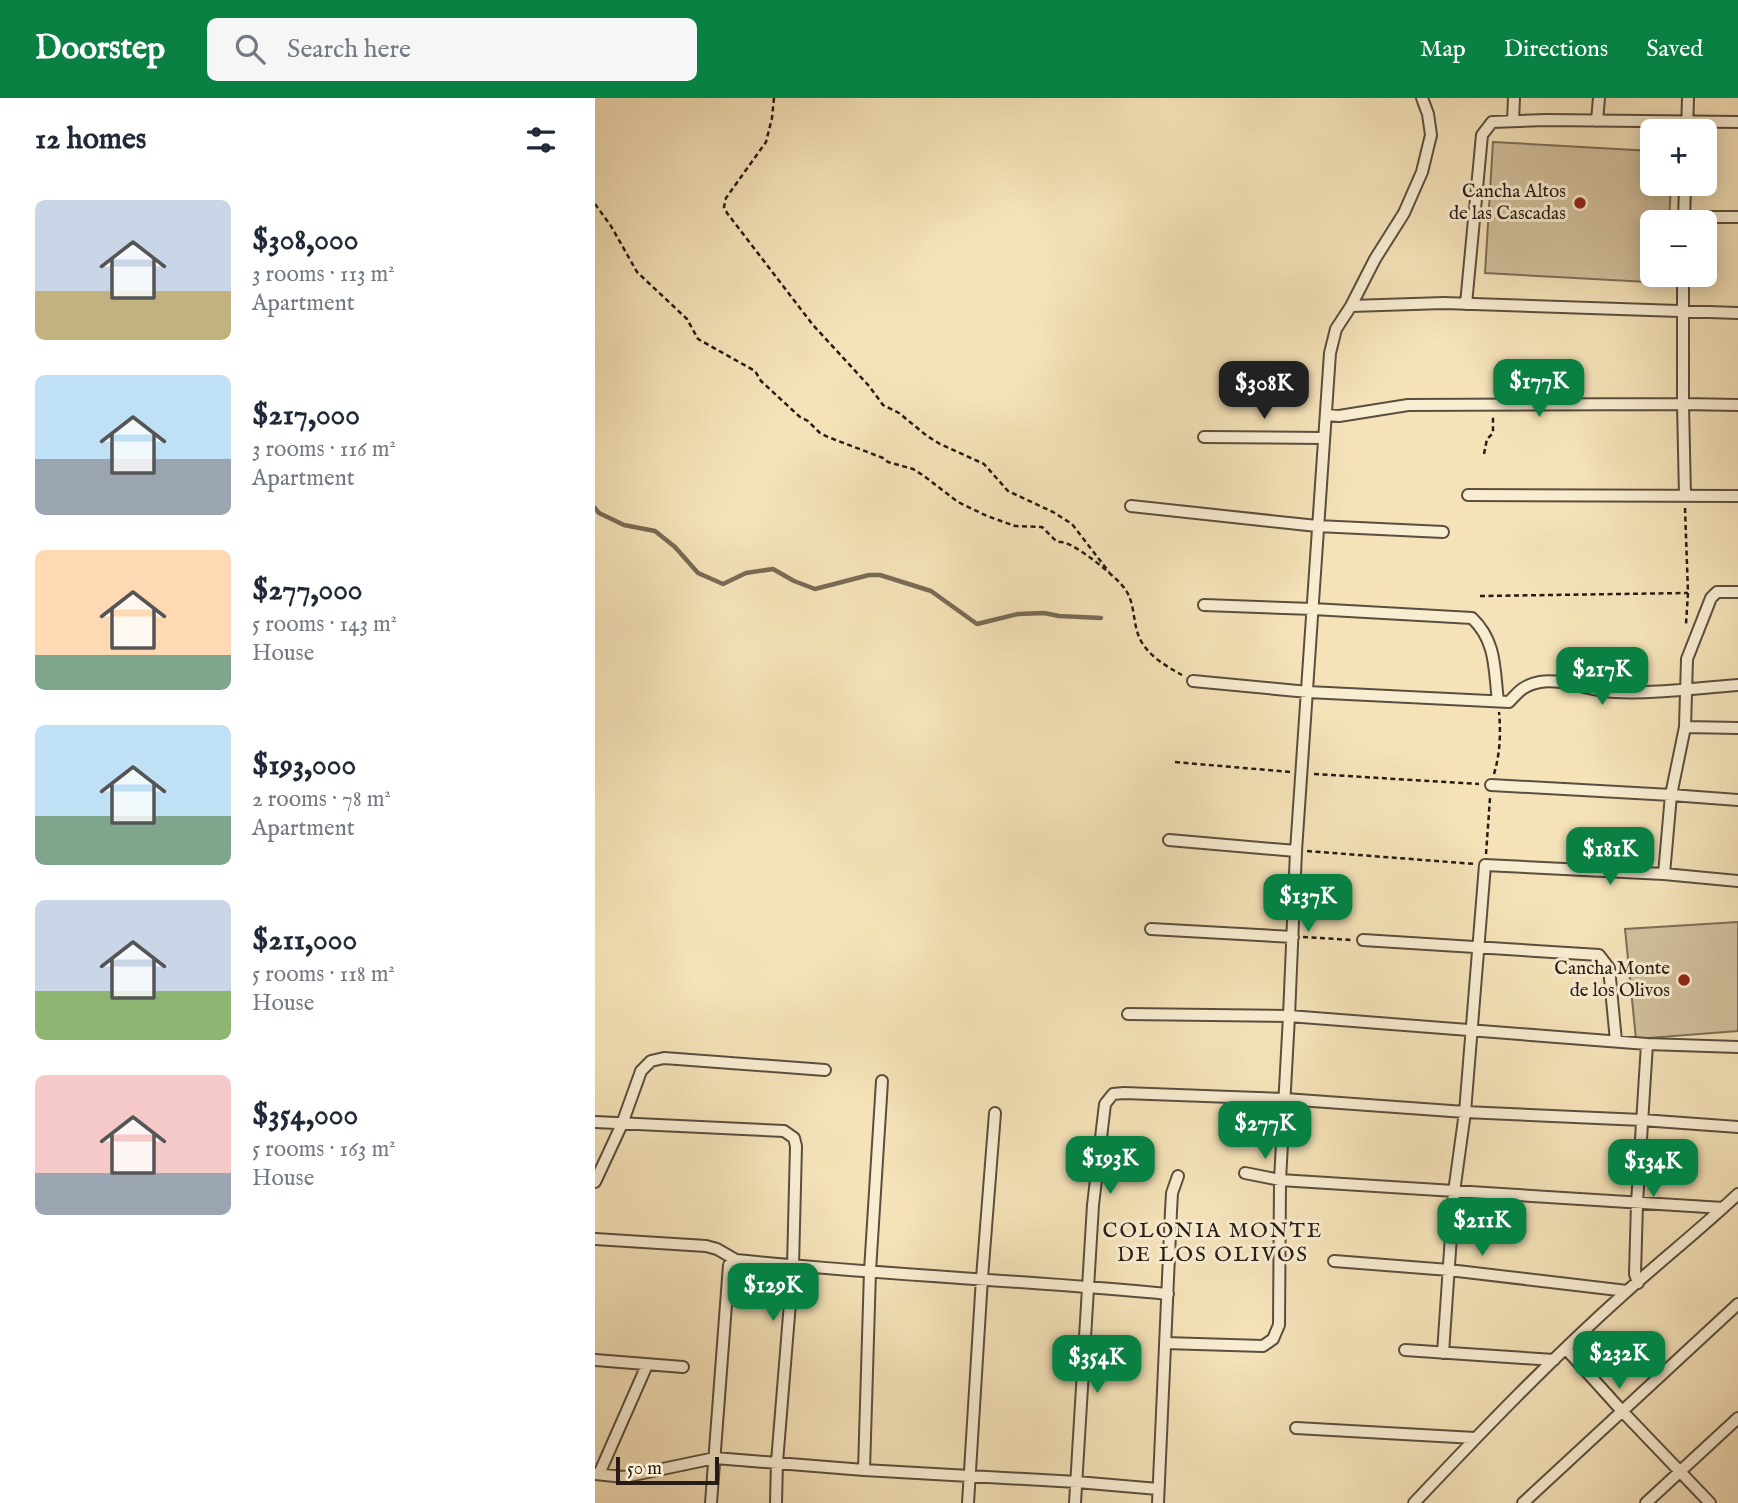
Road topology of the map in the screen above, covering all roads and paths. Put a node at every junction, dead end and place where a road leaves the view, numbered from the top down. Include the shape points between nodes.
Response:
1 (774, 98) edge
2 (1422, 98) edge
3 (1514, 98) edge
4 (1599, 98) edge
5 (1688, 98) edge
6 (1687, 119) edge
7 (1513, 121) junction
8 (1597, 121) junction
9 (1738, 122) edge
10 (1640, 123) edge
11 (1717, 124) edge
12 (595, 204) edge
13 (1717, 218) edge
14 (1738, 218) edge
15 (1683, 287) edge
16 (1466, 304) junction
17 (1351, 306) junction
18 (1682, 312) junction
19 (1738, 313) edge
20 (1492, 404) junction
21 (1683, 404) junction
22 (1738, 405) edge
23 (1326, 415) junction
24 (1204, 437) dead end
25 (1323, 438) junction
26 (1484, 454) dead end
27 (1468, 495) dead end
28 (1685, 496) junction
29 (1738, 496) edge
30 (1131, 506) dead end
31 (1317, 526) junction
32 (1443, 532) dead end
33 (1114, 578) junction
34 (1738, 592) edge
35 (1480, 596) dead end
36 (1204, 605) dead end
37 (1313, 609) junction
38 (1193, 681) joint
39 (1738, 685) edge
40 (1687, 689) junction
41 (1308, 692) junction
42 (1498, 701) junction
43 (1685, 727) junction
44 (1738, 728) edge
45 (1175, 762) dead end
46 (1303, 773) junction
47 (1492, 785) junction
48 (1671, 795) junction
49 (1738, 800) edge
50 (1169, 840) dead end
51 (1296, 850) junction
52 (1485, 865) junction
53 (1664, 874) junction
54 (1738, 881) edge
55 (1151, 929) dead end
56 (1293, 937) junction
57 (1363, 940) joint
58 (1479, 946) junction
59 (1128, 1013) dead end
60 (1289, 1016) junction
61 (1472, 1029) junction
62 (1616, 1041) junction
63 (1647, 1044) junction
64 (1738, 1046) edge
65 (825, 1070) dead end
66 (882, 1081) dead end
67 (1285, 1099) junction
68 (1465, 1112) junction
69 (995, 1114) dead end
70 (1642, 1120) junction
71 (595, 1122) edge
72 (622, 1124) junction
73 (1738, 1127) edge
74 (1245, 1173) dead end
75 (1178, 1176) dead end
76 (1280, 1180) junction
77 (595, 1182) edge
78 (1454, 1192) junction
79 (1738, 1194) edge
80 (1637, 1203) junction
81 (1723, 1208) junction
82 (595, 1239) edge
83 (736, 1260) junction
84 (1334, 1261) dead end
85 (793, 1266) junction
86 (1449, 1270) junction
87 (870, 1272) junction
88 (982, 1278) junction
89 (1638, 1283) junction
90 (1088, 1286) junction
91 (1627, 1291) junction
92 (1168, 1294) junction
93 (1738, 1304) edge
94 (1165, 1343) junction
95 (1566, 1349) junction
96 (1405, 1350) dead end
97 (1443, 1353) junction
98 (595, 1360) edge
99 (1554, 1360) junction
100 (647, 1365) junction
101 (683, 1367) dead end
102 (1622, 1411) junction
103 (1738, 1418) edge
104 (1296, 1428) dead end
105 (1475, 1438) junction
106 (715, 1458) junction
107 (777, 1462) junction
108 (864, 1470) junction
109 (1681, 1472) junction
110 (597, 1474) edge
111 (971, 1475) junction
112 (1077, 1482) junction
113 (1157, 1489) junction
114 (711, 1503) edge
115 (776, 1503) edge
116 (968, 1503) edge
117 (1076, 1503) edge
118 (1158, 1503) edge
119 (1414, 1503) edge
120 (1524, 1503) edge
121 (1646, 1503) edge
122 (1710, 1503) edge

1 - 33 path via 766,142 726,198 726,213 813,325 883,405 940,444 984,464 1008,491 1072,524
2 - 17 street via 1431,135 1422,172
3 - 7 street
4 - 8 street
5 - 6 street
7 - 8 street
7 - 16 street via 1492,122 1482,135
8 - 10 street
9 - 11 street
12 - 33 path via 637,272 687,320 698,339 755,371 820,433 913,470 987,516 1015,526 1042,527 1055,541 1065,542
13 - 14 street
15 - 18 street
16 - 17 street
16 - 18 street
17 - 23 street via 1335,330
18 - 19 street
18 - 21 street
20 - 21 street
20 - 23 street via 1408,405
20 - 26 path via 1494,428
21 - 22 street
21 - 28 street
23 - 25 street
24 - 25 street
25 - 31 street
27 - 28 street
28 - 29 street
28 - 35 path via 1688,593
30 - 31 street
31 - 32 street
31 - 37 street
33 - 38 path via 1126,590 1139,639 1159,661
34 - 40 street via 1717,592 1710,598 1687,659
36 - 37 street
37 - 41 street
37 - 42 street via 1472,618 1486,634 1494,656
38 - 41 street
39 - 40 street
40 - 42 street via 1643,694 1542,682 1523,687 1509,702
40 - 43 street
41 - 42 street
41 - 46 street
42 - 47 path via 1500,739
43 - 44 street
43 - 48 street
45 - 46 path
46 - 47 path
46 - 51 street
47 - 48 street
47 - 52 path
48 - 49 street
48 - 53 street
50 - 51 street
51 - 52 path
51 - 56 street
52 - 53 street
52 - 58 street
53 - 54 street
55 - 56 street
56 - 57 path
56 - 60 street
57 - 58 street
58 - 61 street
58 - 62 street via 1599,955 1609,968
59 - 60 street
60 - 61 street
60 - 67 street
61 - 62 street
61 - 68 street
62 - 63 street
63 - 64 street
63 - 70 street
65 - 72 street via 664,1058 651,1061 641,1071
66 - 87 street
67 - 68 street
67 - 76 street
67 - 90 street via 1113,1094 1105,1104
68 - 70 street
68 - 78 street
69 - 88 street
70 - 73 street
70 - 80 street
71 - 72 street
72 - 77 street
72 - 85 street via 784,1131 795,1138
74 - 76 street
75 - 92 street via 1171,1211
76 - 78 street
76 - 94 street via 1279,1325 1273,1339 1263,1346
78 - 80 street
78 - 86 street
79 - 81 street
80 - 81 street
80 - 89 street
81 - 89 street
82 - 83 street via 706,1246
83 - 85 street
83 - 106 street via 729,1265
84 - 86 street
85 - 87 street
85 - 107 street
86 - 91 street
86 - 97 street
87 - 88 street
87 - 108 street
88 - 90 street
88 - 111 street
89 - 91 street
90 - 92 street
90 - 112 street
91 - 95 street
92 - 94 street
93 - 102 street
94 - 113 street
95 - 99 street
95 - 102 street
96 - 97 street
97 - 99 street
98 - 100 street
99 - 105 street
100 - 101 street
100 - 110 street
102 - 109 street
102 - 120 street
103 - 109 street
104 - 105 street
105 - 119 street
106 - 107 street
106 - 110 street via 624,1477
106 - 114 street
107 - 108 street
107 - 115 street
108 - 111 street
109 - 121 street
109 - 122 street
111 - 112 street
111 - 116 street
112 - 113 street
112 - 117 street
113 - 118 street

